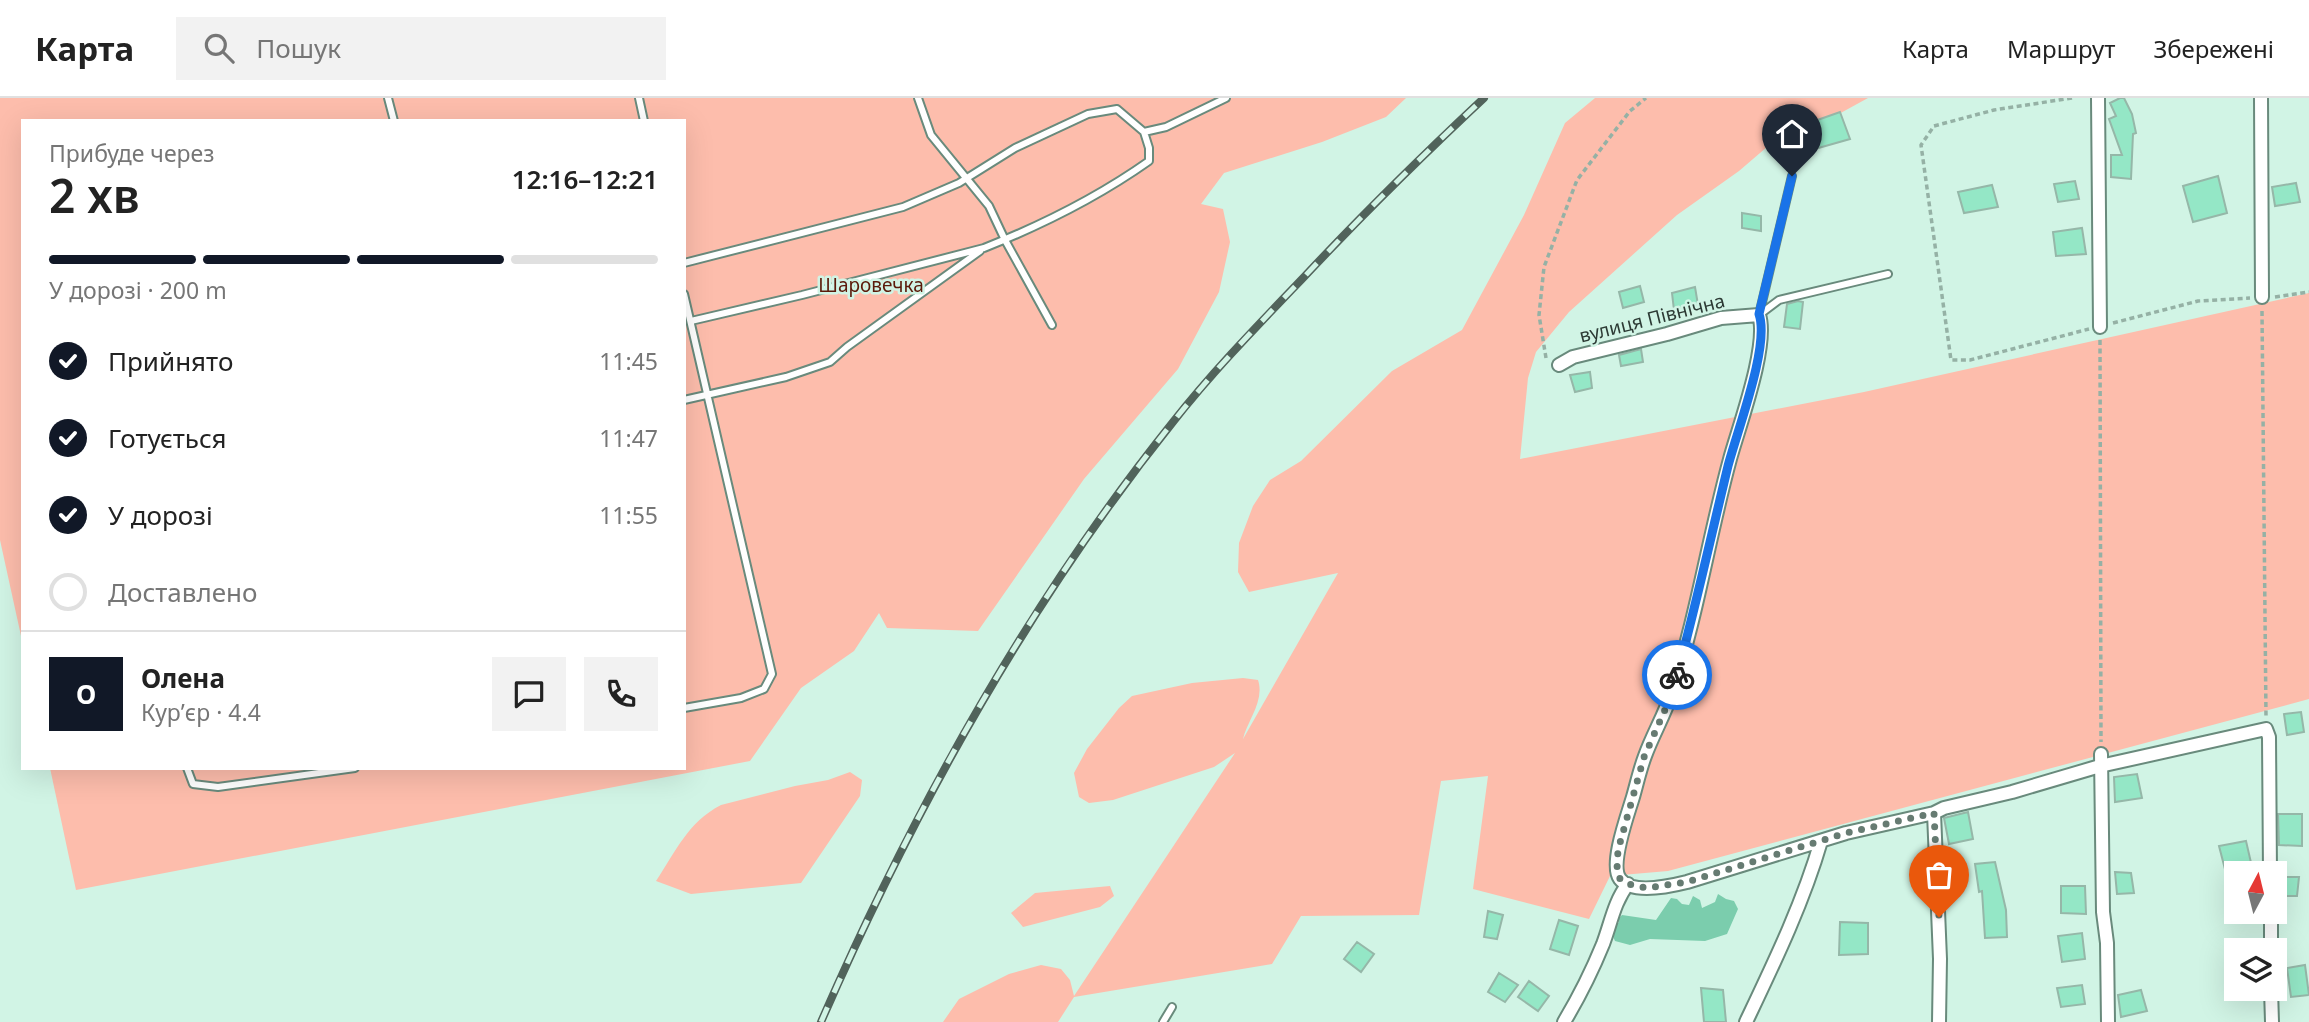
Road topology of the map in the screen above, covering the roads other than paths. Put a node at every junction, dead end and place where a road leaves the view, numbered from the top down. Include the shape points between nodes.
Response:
1 (388, 98) edge
2 (639, 98) edge
3 (918, 98) edge
4 (1226, 98) edge
5 (2098, 98) edge
6 (2261, 98) edge
7 (393, 119) edge
8 (644, 119) edge
9 (1144, 132) junction
10 (1792, 176) dead end
11 (968, 178) junction
12 (1005, 240) junction
13 (984, 248) junction
14 (686, 262) edge
15 (1888, 275) dead end
16 (2262, 297) road end
17 (686, 302) edge
18 (1759, 314) junction
19 (691, 321) junction
20 (1052, 325) dead end
21 (2100, 327) road end
22 (1559, 365) road end
23 (708, 394) junction
24 (686, 400) edge
25 (686, 708) edge
26 (2101, 760) junction
27 (188, 770) edge
28 (341, 770) edge
29 (1934, 813) junction
30 (1821, 841) junction
31 (2270, 861) edge
32 (1628, 884) junction
33 (2271, 1001) edge
34 (1172, 1007) dead end
35 (1163, 1022) edge
36 (1564, 1022) edge
37 (1746, 1022) edge
38 (1939, 1022) edge
39 (2108, 1022) edge
40 (2272, 1022) edge

1 - 7 lane
2 - 8 lane
3 - 11 lane via 931,135
4 - 9 lane via 1166,127
5 - 21 street
6 - 16 street
9 - 11 lane via 1118,109 1088,114 1015,148
9 - 12 lane via 1149,160 1114,186
10 - 18 lane
11 - 12 lane via 989,206
11 - 14 lane via 903,206
12 - 13 lane
12 - 20 lane
13 - 19 lane
13 - 23 lane via 830,362
15 - 18 lane via 1779,300
17 - 19 lane
18 - 22 street, вулиця Північна via 1721,318 1573,357
18 - 32 street via 1762,335 1675,683 1644,757 1618,850 1617,869
19 - 23 lane
23 - 24 lane
23 - 25 lane via 772,674 764,689 741,698
26 - 29 street via 2012,792
26 - 31 street via 2266,729
26 - 39 street
27 - 28 lane via 193,784 218,787
29 - 30 street
29 - 38 street
30 - 32 street via 1675,885 1647,888
30 - 37 street
32 - 36 street via 1582,992
33 - 40 street
34 - 35 lane

